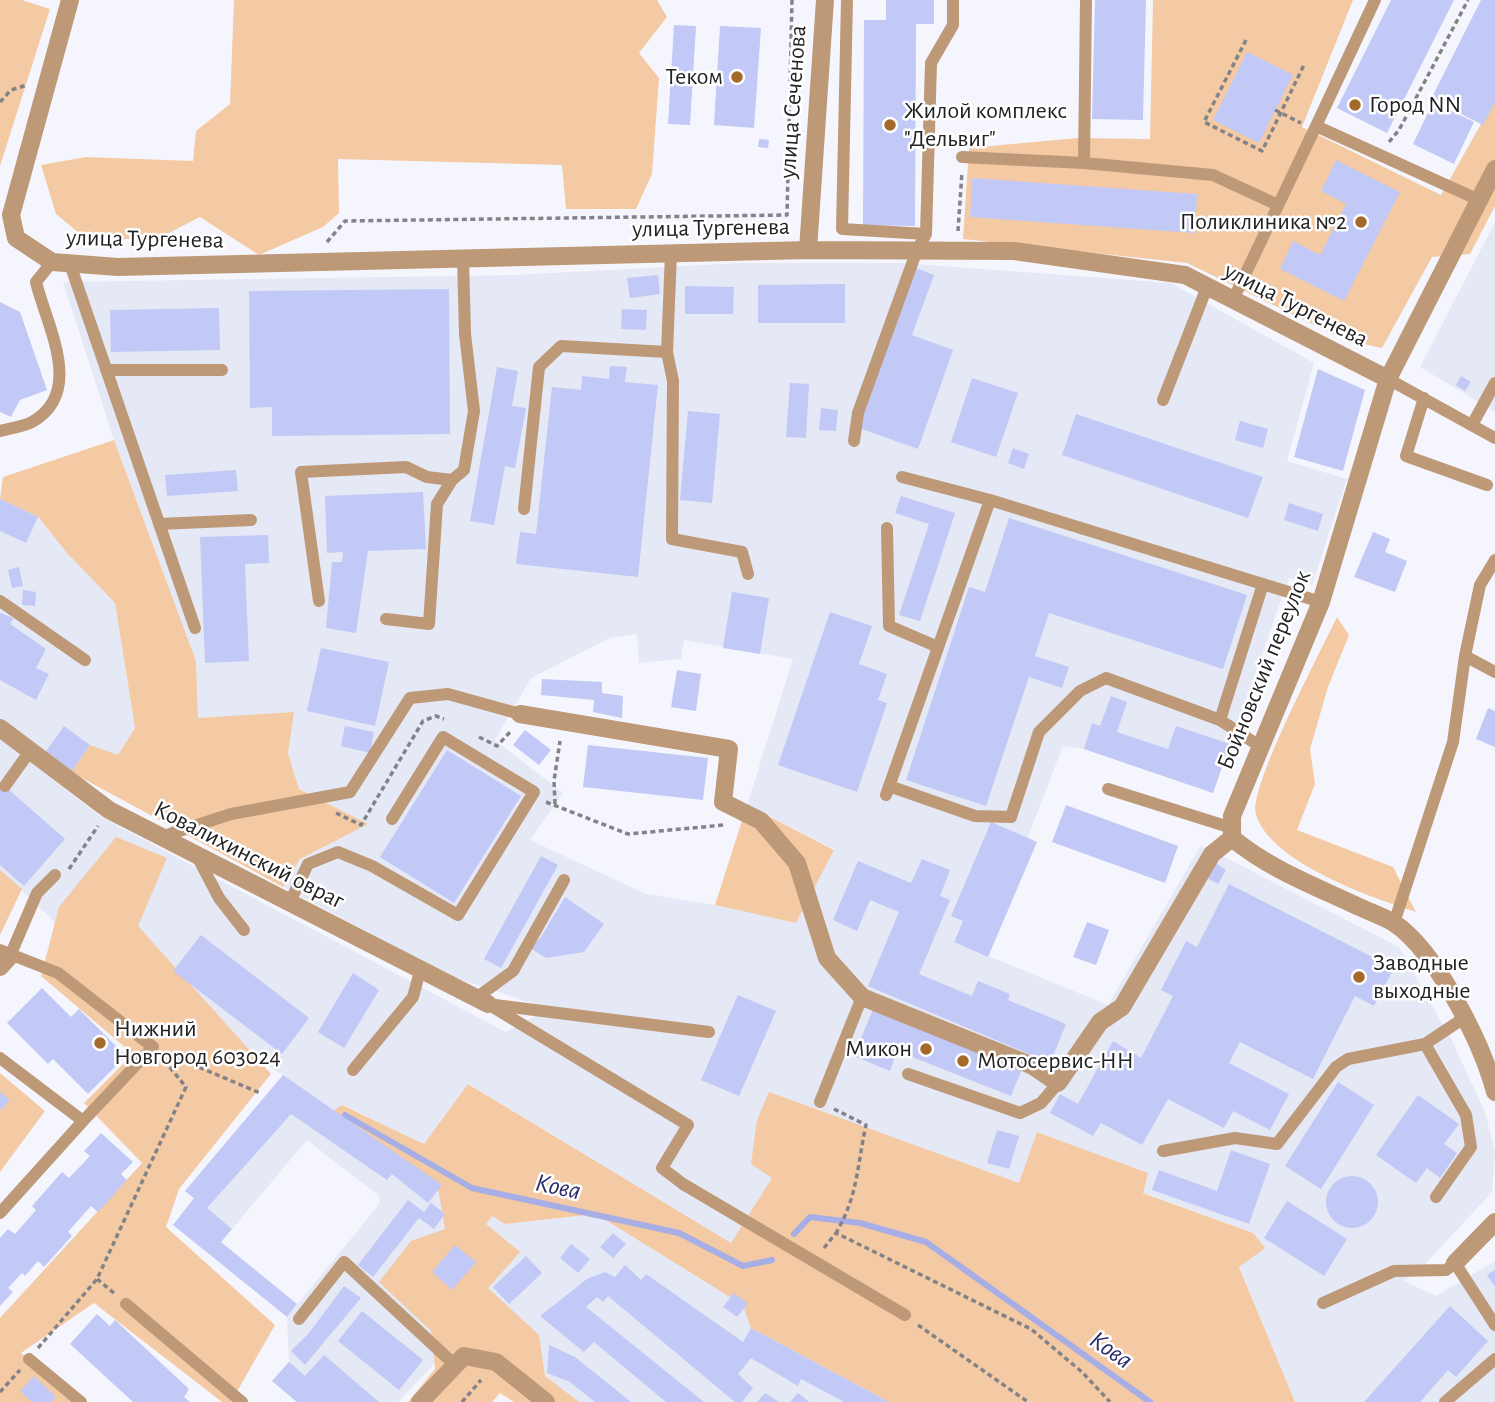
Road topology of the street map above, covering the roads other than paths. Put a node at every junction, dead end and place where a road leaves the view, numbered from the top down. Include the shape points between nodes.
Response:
1 (70, 0) edge
2 (825, 0) edge
3 (847, 0) edge
4 (953, 0) edge
5 (1086, 0) edge
6 (1375, 0) edge
7 (1315, 128) junction
8 (962, 157) road end
9 (1084, 163) junction
10 (1495, 169) edge
11 (1479, 200) junction
12 (1278, 205) junction
13 (921, 242) junction
14 (808, 250) junction
15 (671, 253) junction
16 (463, 258) junction
17 (61, 263) junction
18 (1207, 286) junction
19 (1233, 300) junction
20 (667, 352) junction
21 (106, 370) junction
22 (222, 370) dead end
23 (1388, 379) junction
24 (1495, 383) edge
25 (1424, 398) junction
26 (1163, 400) dead end
27 (1472, 425) junction
28 (0, 431) edge
29 (1495, 438) edge
30 (854, 441) dead end
31 (902, 477) dead end
32 (452, 480) junction
33 (1487, 485) dead end
34 (990, 500) junction
35 (524, 509) dead end
36 (251, 520) dead end
37 (159, 524) junction
38 (887, 528) dead end
39 (1495, 560) edge
40 (748, 574) dead end
41 (1262, 584) junction
42 (0, 601) edge
43 (319, 601) dead end
44 (1321, 602) junction
45 (386, 619) dead end
46 (195, 628) dead end
47 (938, 647) junction
48 (1465, 656) junction
49 (85, 660) dead end
50 (1495, 671) edge
51 (520, 714) joint
52 (1220, 720) junction
53 (0, 728) edge
54 (1261, 747) junction
55 (30, 751) junction
56 (5, 786) dead end
57 (1108, 789) dead end
58 (392, 819) dead end
59 (1232, 833) junction
60 (161, 837) junction
61 (197, 856) junction
62 (59, 877) road end
63 (564, 880) dead end
64 (289, 904) junction
65 (1394, 923) junction
66 (244, 930) dead end
67 (3, 958) edge
68 (420, 971) junction
69 (862, 997) junction
70 (482, 1001) junction
71 (1464, 1018) junction
72 (709, 1032) dead end
73 (1424, 1044) junction
74 (0, 1058) edge
75 (354, 1070) dead end
76 (908, 1074) dead end
77 (1058, 1083) junction
78 (1495, 1092) edge
79 (820, 1102) road end
80 (83, 1121) junction
81 (1163, 1151) dead end
82 (1436, 1197) dead end
83 (0, 1213) edge
84 (1495, 1222) edge
85 (1455, 1263) junction
86 (1323, 1303) dead end
87 (126, 1304) road end
88 (905, 1315) road end
89 (299, 1319) dead end
90 (1495, 1325) edge
91 (29, 1359) road end
92 (1495, 1359) edge
93 (459, 1361) junction
94 (81, 1402) edge
95 (242, 1402) edge
96 (420, 1402) edge
97 (546, 1402) edge
98 (1445, 1402) edge

1 - 17 street, улица Тургенева via 11,215 16,238
2 - 14 street, улица Сеченова
3 - 13 lane via 842,229
4 - 13 lane via 953,25 931,63
5 - 9 lane
6 - 7 lane
7 - 11 lane
7 - 12 lane
8 - 9 lane
9 - 12 lane via 1213,175
10 - 11 street, Бойновский переулок
11 - 23 street, Бойновский переулок
12 - 19 lane
13 - 14 street, улица Тургенева
13 - 18 street, улица Тургенева via 957,250 1014,251 1172,273
13 - 30 lane via 858,413
14 - 15 street, улица Тургенева
15 - 16 street, улица Тургенева
15 - 20 lane
16 - 17 street, улица Тургенева via 118,267
16 - 32 lane via 474,411 464,470
17 - 21 lane
17 - 28 lane via 36,282 62,379 55,402 32,422
18 - 19 street, улица Тургенева
18 - 26 lane
19 - 23 street, улица Тургенева
20 - 35 lane via 561,346 540,367
20 - 40 lane via 673,381 671,539 741,552
21 - 22 lane
21 - 37 lane
23 - 25 lane
23 - 44 street, Бойновский переулок
24 - 27 lane
25 - 27 lane
25 - 33 lane via 1406,456
27 - 29 lane
31 - 34 lane
32 - 43 lane via 426,477 406,467 301,472
32 - 45 lane via 438,504 429,624
34 - 41 lane
34 - 47 lane
36 - 37 lane
37 - 46 lane
38 - 47 lane via 890,626
39 - 48 lane via 1480,585
41 - 44 lane
41 - 52 lane
42 - 49 lane
44 - 54 street, Бойновский переулок
47 - 52 lane via 888,791 975,816 1011,817 1039,732 1080,691 1107,678
48 - 50 lane
48 - 65 lane via 1453,742
51 - 60 lane via 448,694 410,698 350,792 231,814
51 - 69 street via 729,749 723,802 761,821 797,863 827,958
52 - 54 lane
53 - 55 street, Ковалихинский овраг
54 - 59 street, Бойновский переулок via 1232,816
55 - 56 lane
55 - 60 street, Ковалихинский овраг via 109,810
57 - 59 lane
58 - 64 lane via 443,737 534,792 458,915 338,852 308,864
59 - 65 street via 1257,858
59 - 77 street via 1212,854 1122,1007 1100,1022
60 - 61 street, Ковалихинский овраг
61 - 64 street, Ковалихинский овраг
61 - 66 lane via 219,898
62 - 67 lane via 37,893
63 - 70 lane via 513,971
64 - 68 street, Ковалихинский овраг
65 - 71 street via 1419,946
67 - 80 lane via 58,973 153,1047
68 - 70 street, Ковалихинский овраг
68 - 75 lane via 412,997
69 - 77 street via 1033,1066
69 - 79 lane
70 - 72 lane
70 - 88 lane via 688,1125 662,1168 683,1184
71 - 73 lane
71 - 78 street via 1489,1068
73 - 81 lane via 1348,1059 1335,1067 1277,1144 1235,1138
73 - 82 lane via 1466,1115 1471,1147
74 - 80 lane
76 - 77 lane via 1020,1113 1041,1103
80 - 83 lane
84 - 85 street
85 - 86 lane via 1446,1270 1394,1270
85 - 90 lane
87 - 95 lane
89 - 93 lane via 344,1262
91 - 94 lane
92 - 98 lane
93 - 96 street
93 - 97 street via 496,1362

